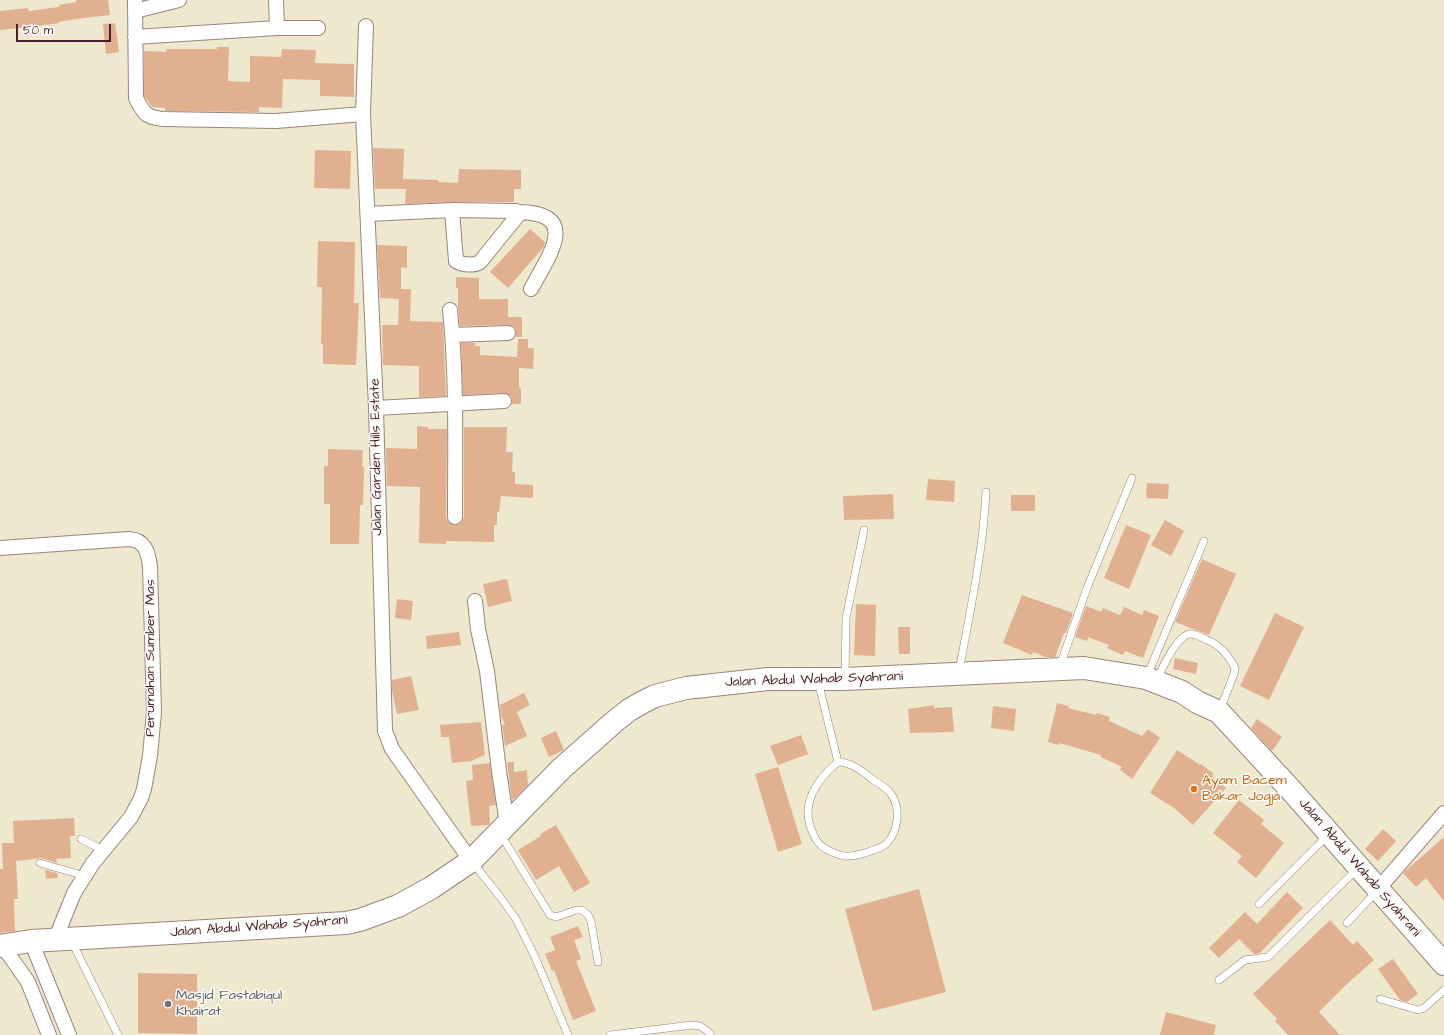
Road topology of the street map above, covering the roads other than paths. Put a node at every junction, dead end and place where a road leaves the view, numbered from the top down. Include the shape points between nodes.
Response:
1 (179, 0) edge
2 (276, 0) edge
3 (135, 6) edge
4 (366, 26) dead end
5 (277, 28) junction
6 (318, 28) dead end
7 (135, 37) junction
8 (363, 114) junction
9 (452, 210) junction
10 (519, 212) junction
11 (368, 214) junction
12 (531, 289) dead end
13 (450, 310) dead end
14 (508, 333) dead end
15 (453, 335) junction
16 (504, 401) dead end
17 (454, 403) junction
18 (376, 408) junction
19 (1132, 478) dead end
20 (986, 492) dead end
21 (455, 517) dead end
22 (864, 530) dead end
23 (1204, 541) dead end
24 (0, 548) edge
25 (475, 601) dead end
26 (1059, 669) junction
27 (959, 674) junction
28 (817, 679) junction
29 (845, 679) junction
30 (1151, 680) junction
31 (1219, 712) junction
32 (838, 762) junction
33 (1444, 813) edge
34 (503, 828) junction
35 (1329, 834) junction
36 (81, 838) dead end
37 (102, 850) junction
38 (471, 861) junction
39 (40, 863) dead end
40 (1359, 868) junction
41 (85, 876) junction
42 (1379, 888) junction
43 (1259, 904) dead end
44 (1347, 922) dead end
45 (63, 940) junction
46 (31, 941) junction
47 (1, 946) edge
48 (598, 962) dead end
49 (1444, 964) edge
50 (1219, 980) dead end
51 (1444, 990) edge
52 (1380, 999) dead end
53 (60, 1014) junction
54 (44, 1022) junction
55 (49, 1035) edge
56 (68, 1035) edge
57 (118, 1035) edge
58 (568, 1035) edge
59 (610, 1035) edge
60 (710, 1035) edge

1 - 3 street
2 - 5 street
3 - 7 street
4 - 8 street, Jalan Garden Hills Estate
5 - 6 street
5 - 7 street
7 - 8 street via 136,98 146,114 152,117 209,121 276,121
8 - 11 street, Jalan Garden Hills Estate
9 - 10 street
9 - 10 street via 456,261 474,264 480,262
9 - 11 street
10 - 12 street via 543,215 555,227 556,240
11 - 18 street, Jalan Garden Hills Estate
13 - 15 street
14 - 15 street
15 - 17 street
16 - 17 street
17 - 18 street
17 - 21 street
18 - 38 street, Jalan Garden Hills Estate via 385,730 392,749
19 - 26 lane via 1087,588
20 - 27 lane via 980,553
22 - 29 lane via 846,618
23 - 30 lane
24 - 37 street, Perumahan Sumber Mas via 129,538 141,542 149,556 154,712 150,756 141,798 131,817
25 - 34 street via 487,671
26 - 27 highway, Jalan Abdul Wahab Syahrani
26 - 30 highway, Jalan Abdul Wahab Syahrani via 1084,668
27 - 29 highway, Jalan Abdul Wahab Syahrani
28 - 29 highway, Jalan Abdul Wahab Syahrani
28 - 32 lane
28 - 34 highway, Jalan Abdul Wahab Syahrani via 768,679 686,688 642,702 614,722 561,769
30 - 31 highway, Jalan Abdul Wahab Syahrani via 1182,692
30 - 31 lane via 1186,635 1192,634 1215,643 1235,668
31 - 35 highway, Jalan Abdul Wahab Syahrani
32 - 32 lane via 816,785 807,806 810,828 816,840 825,849 848,857 885,845 896,828 898,812 891,793 846,762
33 - 42 street
34 - 38 highway, Jalan Abdul Wahab Syahrani
34 - 48 lane via 550,915 556,917 582,910 588,915
35 - 40 highway, Jalan Abdul Wahab Syahrani
35 - 43 lane
36 - 37 lane
37 - 41 street, Perumahan Sumber Mas
38 - 45 highway, Jalan Abdul Wahab Syahrani via 398,906 346,923
38 - 58 lane via 516,919
39 - 41 lane
40 - 42 highway, Jalan Abdul Wahab Syahrani
40 - 50 lane via 1268,957 1245,960
41 - 45 street, Perumahan Sumber Mas via 71,898
42 - 44 lane
42 - 49 highway, Jalan Abdul Wahab Syahrani
45 - 46 highway, Jalan Abdul Wahab Syahrani
45 - 57 lane
46 - 47 highway, Jalan Abdul Wahab Syahrani
46 - 53 street
47 - 54 street via 28,982
51 - 52 lane via 1424,1008 1418,1010
53 - 54 street
53 - 56 street
54 - 55 street
59 - 60 lane via 692,1025 700,1026

